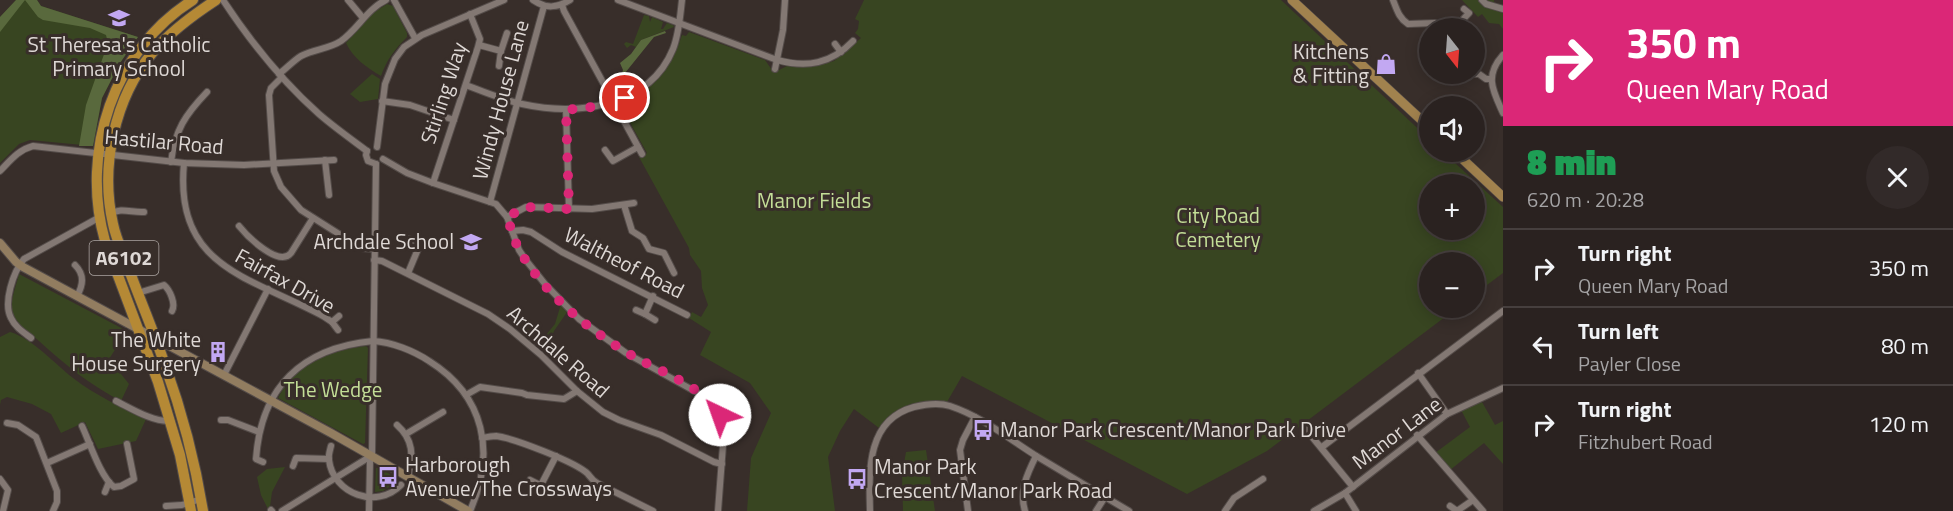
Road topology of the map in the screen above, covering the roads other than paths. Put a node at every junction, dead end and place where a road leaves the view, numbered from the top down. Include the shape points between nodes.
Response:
1 (193, 0) edge
2 (216, 0) edge
3 (223, 0) edge
4 (348, 0) edge
5 (386, 0) edge
6 (394, 0) edge
7 (504, 0) edge
8 (533, 0) edge
9 (570, 0) edge
10 (618, 0) edge
11 (682, 0) edge
12 (785, 0) edge
13 (1292, 0) edge
14 (1393, 0) edge
15 (1482, 0) edge
16 (562, 5) junction
17 (544, 6) junction
18 (1464, 9) dead end
19 (1503, 9) edge
20 (470, 14) junction
21 (363, 18) junction
22 (1464, 18) edge
23 (680, 23) junction
24 (1419, 24) edge
25 (507, 33) dead end
26 (415, 38) junction
27 (853, 41) dead end
28 (835, 44) dead end
29 (479, 45) junction
30 (501, 51) junction
31 (841, 52) junction
32 (1503, 55) edge
33 (777, 60) junction
34 (499, 66) dead end
35 (775, 69) dead end
36 (280, 75) junction
37 (1485, 79) edge
38 (1491, 79) junction
39 (466, 86) junction
40 (207, 92) dead end
41 (382, 101) junction
42 (614, 102) junction
43 (518, 103) junction
44 (566, 110) junction
45 (1503, 113) edge
46 (1419, 118) edge
47 (454, 120) junction
48 (377, 147) junction
49 (638, 147) junction
50 (605, 150) dead end
51 (368, 151) junction
52 (98, 153) junction
53 (642, 154) dead end
54 (110, 155) junction
55 (383, 159) junction
56 (325, 160) junction
57 (334, 160) dead end
58 (171, 162) junction
59 (1466, 162) edge
60 (184, 163) junction
61 (273, 163) junction
62 (376, 164) junction
63 (0, 171) edge
64 (433, 183) junction
65 (329, 195) dead end
66 (1503, 197) edge
67 (490, 202) junction
68 (634, 203) dead end
69 (624, 205) junction
70 (569, 209) junction
71 (144, 212) dead end
72 (111, 213) junction
73 (507, 217) junction
74 (99, 218) junction
75 (313, 218) junction
76 (238, 226) dead end
77 (512, 231) junction
78 (409, 239) dead end
79 (0, 243) edge
80 (374, 249) junction
81 (374, 260) junction
82 (20, 264) junction
83 (75, 265) dead end
84 (408, 273) junction
85 (674, 273) dead end
86 (268, 289) junction
87 (138, 293) junction
88 (77, 296) junction
89 (653, 296) junction
90 (636, 310) dead end
91 (172, 311) dead end
92 (1503, 311) edge
93 (645, 314) junction
94 (687, 315) dead end
95 (339, 316) dead end
96 (655, 320) dead end
97 (332, 322) junction
98 (338, 330) dead end
99 (140, 331) junction
100 (31, 338) dead end
101 (156, 339) junction
102 (373, 341) junction
103 (1418, 373) junction
104 (225, 375) junction
105 (1503, 388) edge
106 (577, 391) junction
107 (466, 395) junction
108 (116, 401) dead end
109 (270, 401) junction
110 (443, 412) dead end
111 (1447, 414) junction
112 (975, 417) junction
113 (176, 419) junction
114 (221, 420) dead end
115 (7, 423) dead end
116 (397, 425) dead end
117 (82, 426) dead end
118 (1304, 428) dead end
119 (259, 432) junction
120 (406, 434) junction
121 (1417, 435) junction
122 (482, 438) junction
123 (90, 444) junction
124 (127, 444) dead end
125 (331, 446) dead end
126 (1322, 447) junction
127 (372, 456) junction
128 (556, 456) junction
129 (1036, 456) junction
130 (329, 459) junction
131 (263, 462) dead end
132 (47, 463) junction
133 (722, 464) junction
134 (293, 466) dead end
135 (408, 476) junction
136 (335, 477) junction
137 (0, 479) edge
138 (1263, 479) dead end
139 (530, 480) dead end
140 (109, 482) junction
141 (401, 485) dead end
142 (541, 485) junction
143 (1353, 487) junction
144 (552, 491) dead end
145 (105, 492) dead end
146 (1345, 493) junction
147 (369, 497) junction
148 (1105, 497) junction
149 (1473, 500) junction
150 (194, 504) edge
151 (166, 506) dead end
152 (1450, 506) dead end
153 (1, 511) edge
154 (53, 511) edge
155 (203, 511) edge
156 (282, 511) edge
157 (369, 511) edge
158 (469, 511) edge
159 (652, 511) edge
160 (718, 511) edge
161 (870, 511) edge
162 (968, 511) edge
163 (1024, 511) edge
164 (1096, 511) edge
165 (1129, 511) edge
166 (1225, 511) edge
167 (1314, 511) edge
168 (1356, 511) edge
169 (1483, 511) edge

1 - 52 highway, A6102 via 152,34 122,76 108,109
2 - 54 highway, A6102 via 181,25 143,66 122,108
3 - 36 street
4 - 21 street
5 - 21 street
6 - 26 street
7 - 20 street
8 - 17 street
9 - 16 street
10 - 23 street
11 - 23 street
12 - 33 street
13 - 46 main road
14 - 24 street via 1398,15 1408,24
15 - 19 street
16 - 17 street
16 - 42 street
17 - 43 street, Windy House Lane
18 - 22 street via 1469,13
20 - 26 street
20 - 29 street, Stirling Way
21 - 36 street via 343,39 301,56
23 - 33 street
23 - 42 street via 672,51 660,71 642,88
25 - 30 street
26 - 41 street via 392,65
27 - 31 street
28 - 31 street
29 - 30 street
29 - 39 street, Stirling Way
30 - 34 street
31 - 33 street via 817,63
32 - 38 street
33 - 35 street
36 - 51 street via 322,116
36 - 61 street via 269,95
37 - 38 street
38 - 45 street
39 - 43 street
39 - 47 street, Stirling Way
40 - 58 street via 183,119
41 - 47 street via 410,105
41 - 48 street
42 - 44 street
42 - 49 street
43 - 44 street
43 - 67 street, Windy House Lane
44 - 70 street
47 - 64 street, Stirling Way
48 - 51 street
48 - 55 street via 383,152
49 - 50 street via 613,161
49 - 53 street
51 - 62 street via 368,160
52 - 54 street, Hastilar Road
52 - 63 street, Hastilar Road via 33,146 17,153
52 - 74 highway, A6102
54 - 58 street, Hastilar Road
54 - 72 highway, A6102
55 - 62 street
55 - 64 street
56 - 57 street, Hastilar Road
56 - 61 street, Hastilar Road
56 - 65 street
58 - 60 street, Hastilar Road
59 - 66 main road
60 - 61 street, Hastilar Road
60 - 86 street, Fairfax Drive via 184,206 200,244 221,264
61 - 75 street via 281,187
62 - 80 street
64 - 67 street
67 - 73 street
68 - 69 street
69 - 70 street
69 - 85 street via 632,231 643,238 649,249 664,253
70 - 73 street via 526,207
71 - 72 street
72 - 74 street
72 - 87 highway, A6102
73 - 77 street
74 - 82 street
74 - 99 highway, A6102
75 - 76 street via 284,258 255,243
75 - 80 street via 361,248
77 - 89 street, Waltheof Road via 531,232 562,252
77 - 133 street via 519,250 544,284 579,319 626,352 707,398 722,423
78 - 84 street via 421,242
79 - 82 street
80 - 81 street
81 - 84 street, Archdale Road
81 - 102 street
82 - 88 street
82 - 100 street via 8,310 16,326
83 - 88 street via 83,279
84 - 106 street, Archdale Road via 489,314 541,355
86 - 97 street, Fairfax Drive
86 - 104 street
87 - 91 street via 164,285 174,305
87 - 101 highway, A6102
88 - 99 street
89 - 93 street
89 - 94 street, Waltheof Road
90 - 93 street
92 - 103 street
93 - 96 street
95 - 97 street
97 - 98 street, Fairfax Drive
99 - 101 street
99 - 113 highway, A6102
101 - 104 street
101 - 113 highway, A6102
102 - 107 street via 424,358 445,372
102 - 109 street via 313,357 296,369
102 - 127 street
103 - 111 street
103 - 126 street
104 - 109 street
105 - 111 street, Manor Lane
106 - 107 street via 564,399 480,387
106 - 133 street, Archdale Road via 610,416
107 - 122 street
108 - 113 street via 155,418
109 - 119 street
109 - 127 street
110 - 120 street
111 - 121 street, Manor Lane
112 - 129 street
112 - 161 street via 945,405 928,404 910,408 886,424 871,454
112 - 162 street via 960,450
113 - 150 highway, A6102
114 - 119 street
115 - 132 street via 19,422 36,437
116 - 120 street
117 - 123 street
118 - 126 street
119 - 131 street via 254,461
120 - 135 street via 412,453
121 - 143 street, Manor Lane
121 - 149 street
122 - 128 street via 496,436
122 - 158 street via 483,471
123 - 132 street
123 - 140 street
124 - 140 street via 134,479 117,487
125 - 130 street
126 - 143 street
127 - 135 street
127 - 136 street
127 - 147 street
128 - 142 street
128 - 159 street via 588,474 591,480
129 - 148 street
129 - 163 street via 1023,490
130 - 134 street via 296,458
130 - 136 street
132 - 154 street via 57,490
133 - 160 street
135 - 158 street
136 - 147 street via 352,493
136 - 156 street
137 - 153 street via 8,490
138 - 166 street via 1234,498
139 - 142 street
140 - 145 street
141 - 147 street via 386,495
142 - 144 street
143 - 146 street, Manor Lane
146 - 167 street, Manor Lane
146 - 168 street
147 - 157 street
148 - 164 street
148 - 165 street
149 - 152 street via 1457,511
149 - 169 street
150 - 151 street
150 - 155 highway, A6102

